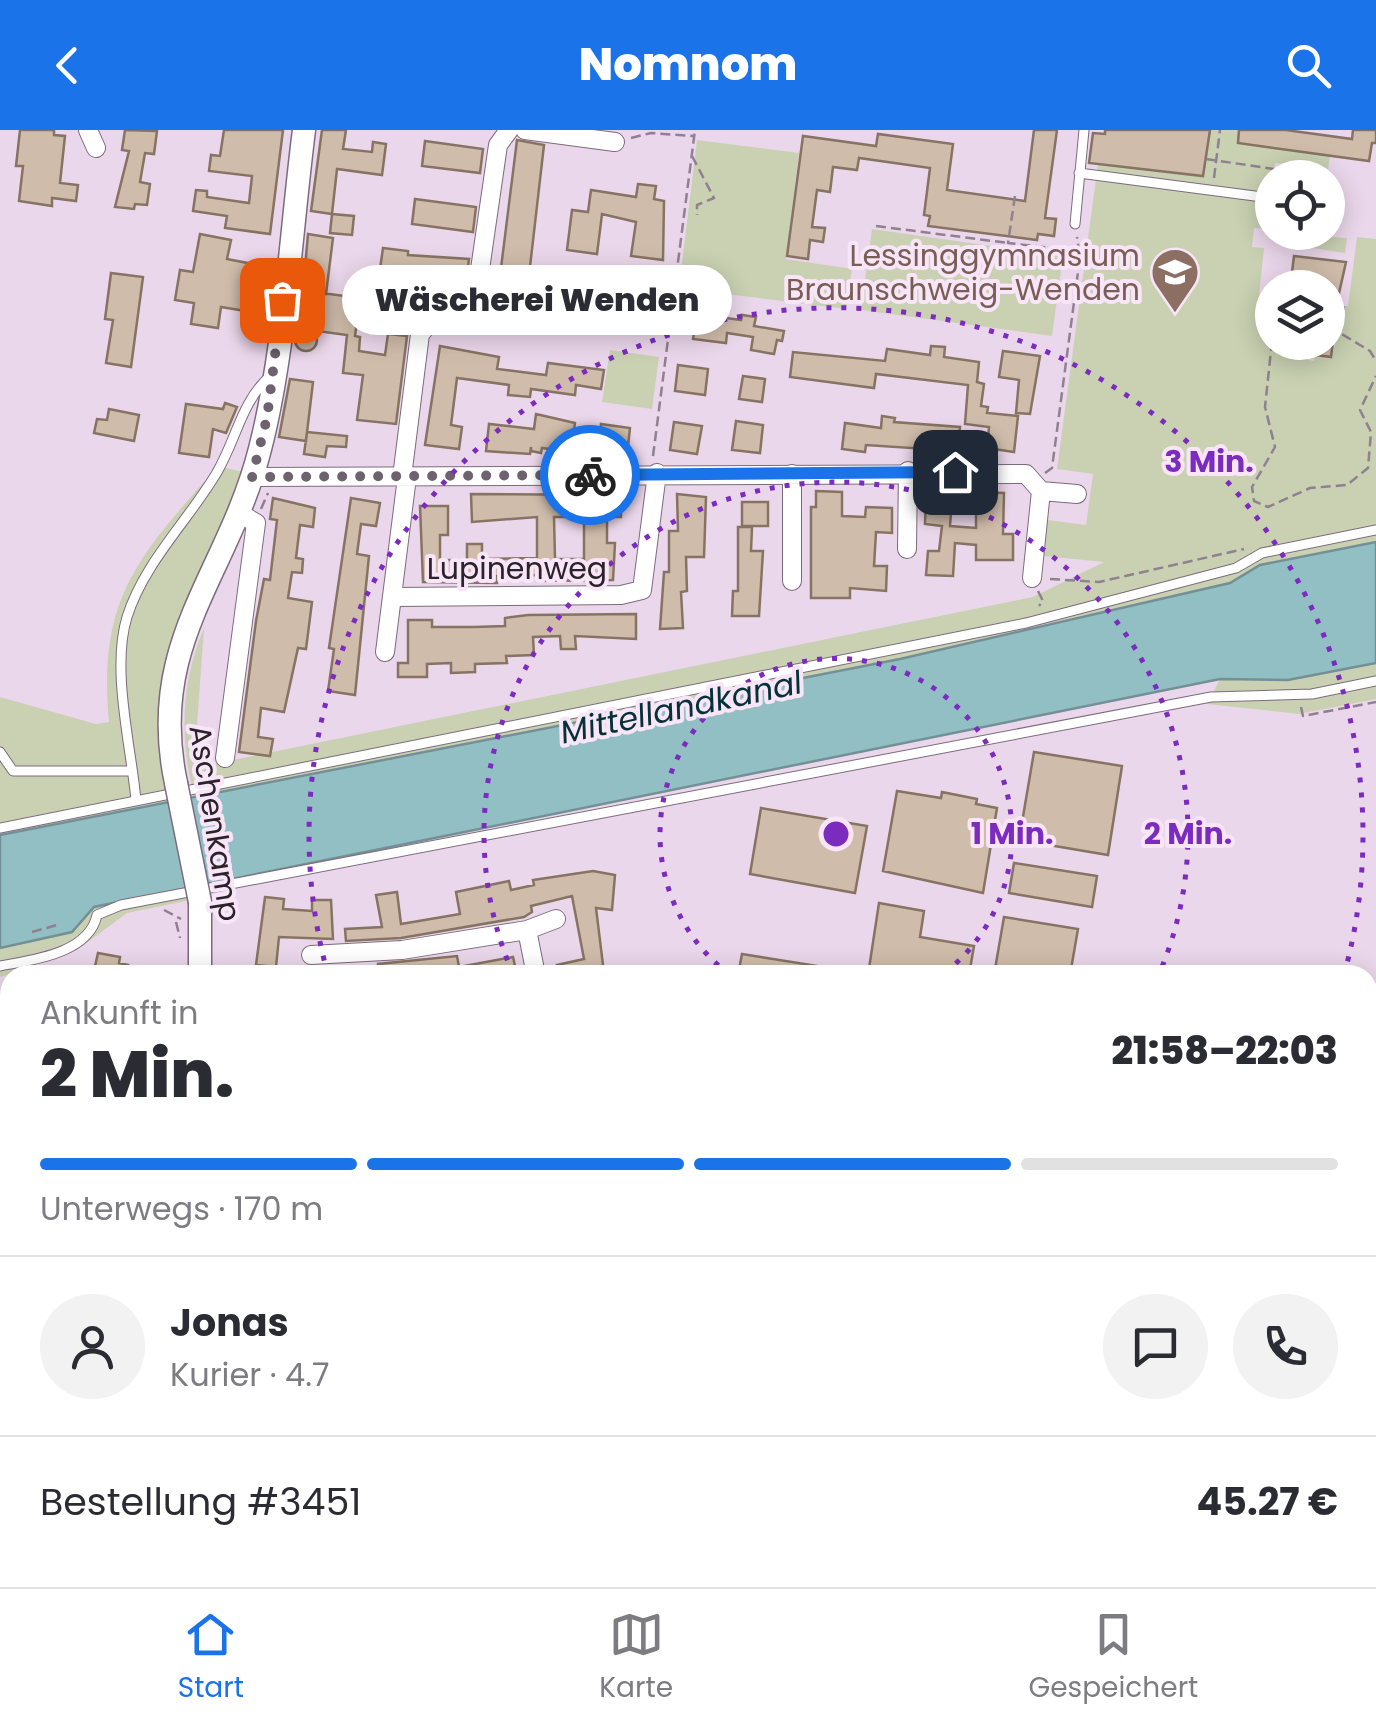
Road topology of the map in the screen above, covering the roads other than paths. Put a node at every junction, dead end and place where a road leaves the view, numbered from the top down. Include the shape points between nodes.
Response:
1 (88, 130) edge
2 (304, 130) edge
3 (508, 130) edge
4 (525, 130) edge
5 (1084, 130) edge
6 (615, 142) road end
7 (96, 148) dead end
8 (1079, 172) junction
9 (1255, 196) edge
10 (1075, 224) road end
11 (272, 374) junction
12 (908, 472) junction
13 (654, 473) junction
14 (792, 474) junction
15 (405, 477) junction
16 (261, 482) junction
17 (1038, 486) junction
18 (1077, 494) dead end
19 (247, 518) junction
20 (1376, 530) edge
21 (907, 549) dead end
22 (1032, 578) road end
23 (792, 581) dead end
24 (393, 596) junction
25 (386, 652) dead end
26 (1376, 681) edge
27 (0, 752) edge
28 (225, 758) road end
29 (132, 772) junction
30 (136, 800) junction
31 (0, 828) edge
32 (556, 920) dead end
33 (527, 930) junction
34 (310, 955) dead end
35 (4, 965) edge
36 (199, 965) edge
37 (534, 965) edge

1 - 7 street
2 - 11 street, Aschenkamp
3 - 15 street, Lupinenweg via 498,144 476,304 468,319 433,319 420,334
4 - 6 street
5 - 8 lane
8 - 9 lane
8 - 10 lane
11 - 16 street, Aschenkamp
11 - 29 lane via 250,396 232,448 151,568 128,616 122,660
12 - 14 street
12 - 17 street via 1026,474
12 - 21 street
13 - 14 street
13 - 15 street
13 - 24 street, Lupinenweg via 642,590
14 - 23 street
15 - 16 street
15 - 24 street, Lupinenweg
16 - 19 street, Aschenkamp
17 - 18 street
17 - 22 street
19 - 28 street, Aschenkamp
19 - 36 street, Aschenkamp, bridge via 176,656 168,716
20 - 30 lane via 1262,553 1236,568 1026,623
24 - 25 street, Lupinenweg
26 - 35 lane via 1312,694 1210,697 121,905 97,915 70,948
27 - 29 lane via 8,771
29 - 30 lane
30 - 31 lane
32 - 33 street
33 - 34 street via 402,950
33 - 37 street

